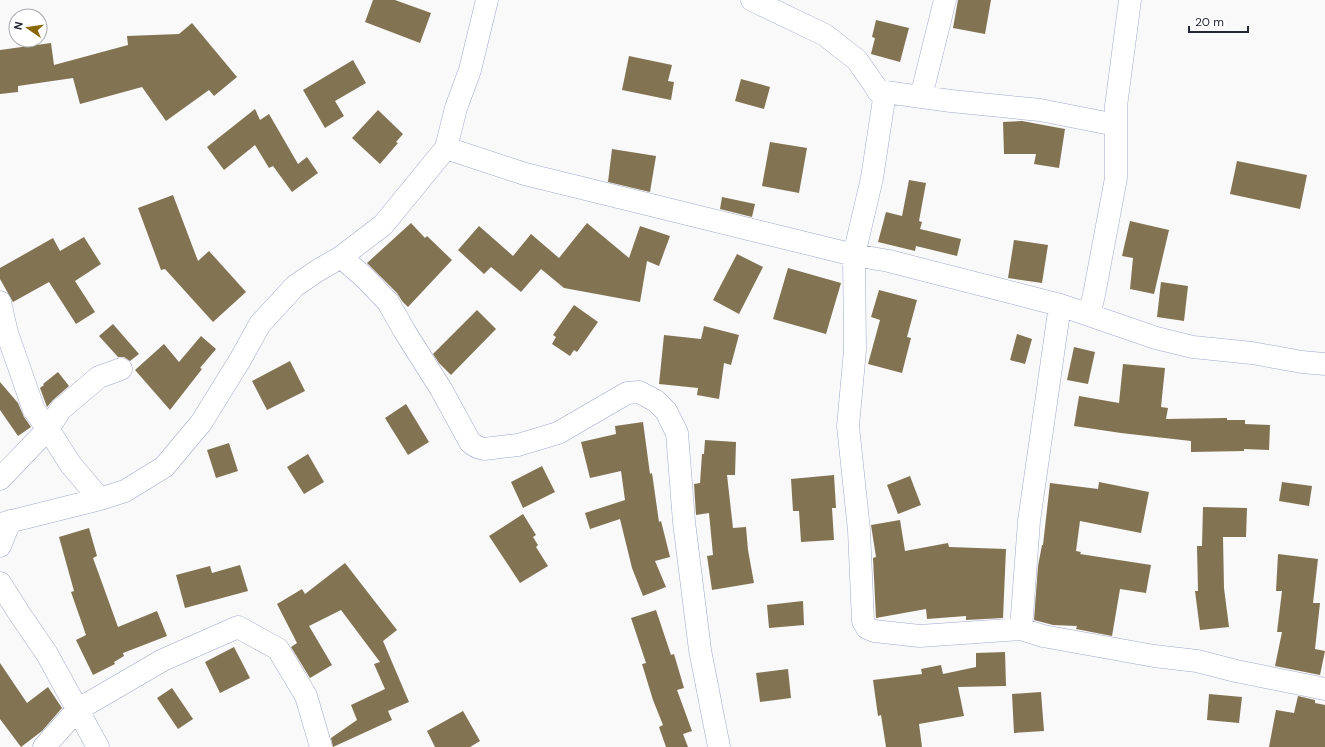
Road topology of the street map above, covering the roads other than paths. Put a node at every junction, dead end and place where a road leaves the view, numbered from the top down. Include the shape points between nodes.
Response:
1 (487, 0) edge
2 (752, 0) edge
3 (945, 0) edge
4 (1130, 0) edge
5 (878, 91) junction
6 (921, 97) junction
7 (1116, 125) junction
8 (446, 148) junction
9 (854, 255) junction
10 (341, 257) junction
11 (0, 302) edge
12 (1060, 305) junction
13 (1089, 315) junction
14 (1325, 364) edge
15 (121, 369) dead end
16 (48, 429) junction
17 (0, 479) edge
18 (100, 499) junction
19 (5, 522) edge
20 (0, 546) edge
21 (0, 583) edge
22 (1021, 629) junction
23 (1325, 689) edge
24 (78, 710) junction
25 (44, 747) edge
26 (98, 747) edge
27 (321, 747) edge
28 (719, 747) edge

1 - 8 street via 470,70 456,108
2 - 5 street via 825,35 857,60
3 - 6 street
4 - 7 street via 1116,106
5 - 6 street
5 - 9 street via 884,99 872,178
6 - 7 street via 1040,110
7 - 13 street via 1116,178
8 - 9 street via 525,174
8 - 10 street via 383,225
9 - 12 street via 889,261
9 - 22 street via 855,350 848,430 859,530 863,621 867,628 874,632 920,636
10 - 18 street via 295,286 260,324 201,423 164,467 125,491
10 - 28 street via 388,302 470,442 479,448 518,445 558,433 632,392 639,392 656,401 666,411 677,433 684,522 700,650
11 - 16 street via 7,333 34,410
12 - 13 street
12 - 22 street via 1029,521
13 - 14 street via 1156,338 1193,347
15 - 16 street via 99,377 61,409
16 - 17 street
16 - 18 street via 71,465
18 - 19 street
19 - 20 street
21 - 24 street via 47,654
22 - 23 street via 1043,636 1197,661
24 - 25 street
24 - 26 street
24 - 27 street via 162,660 238,627 278,649 306,696

